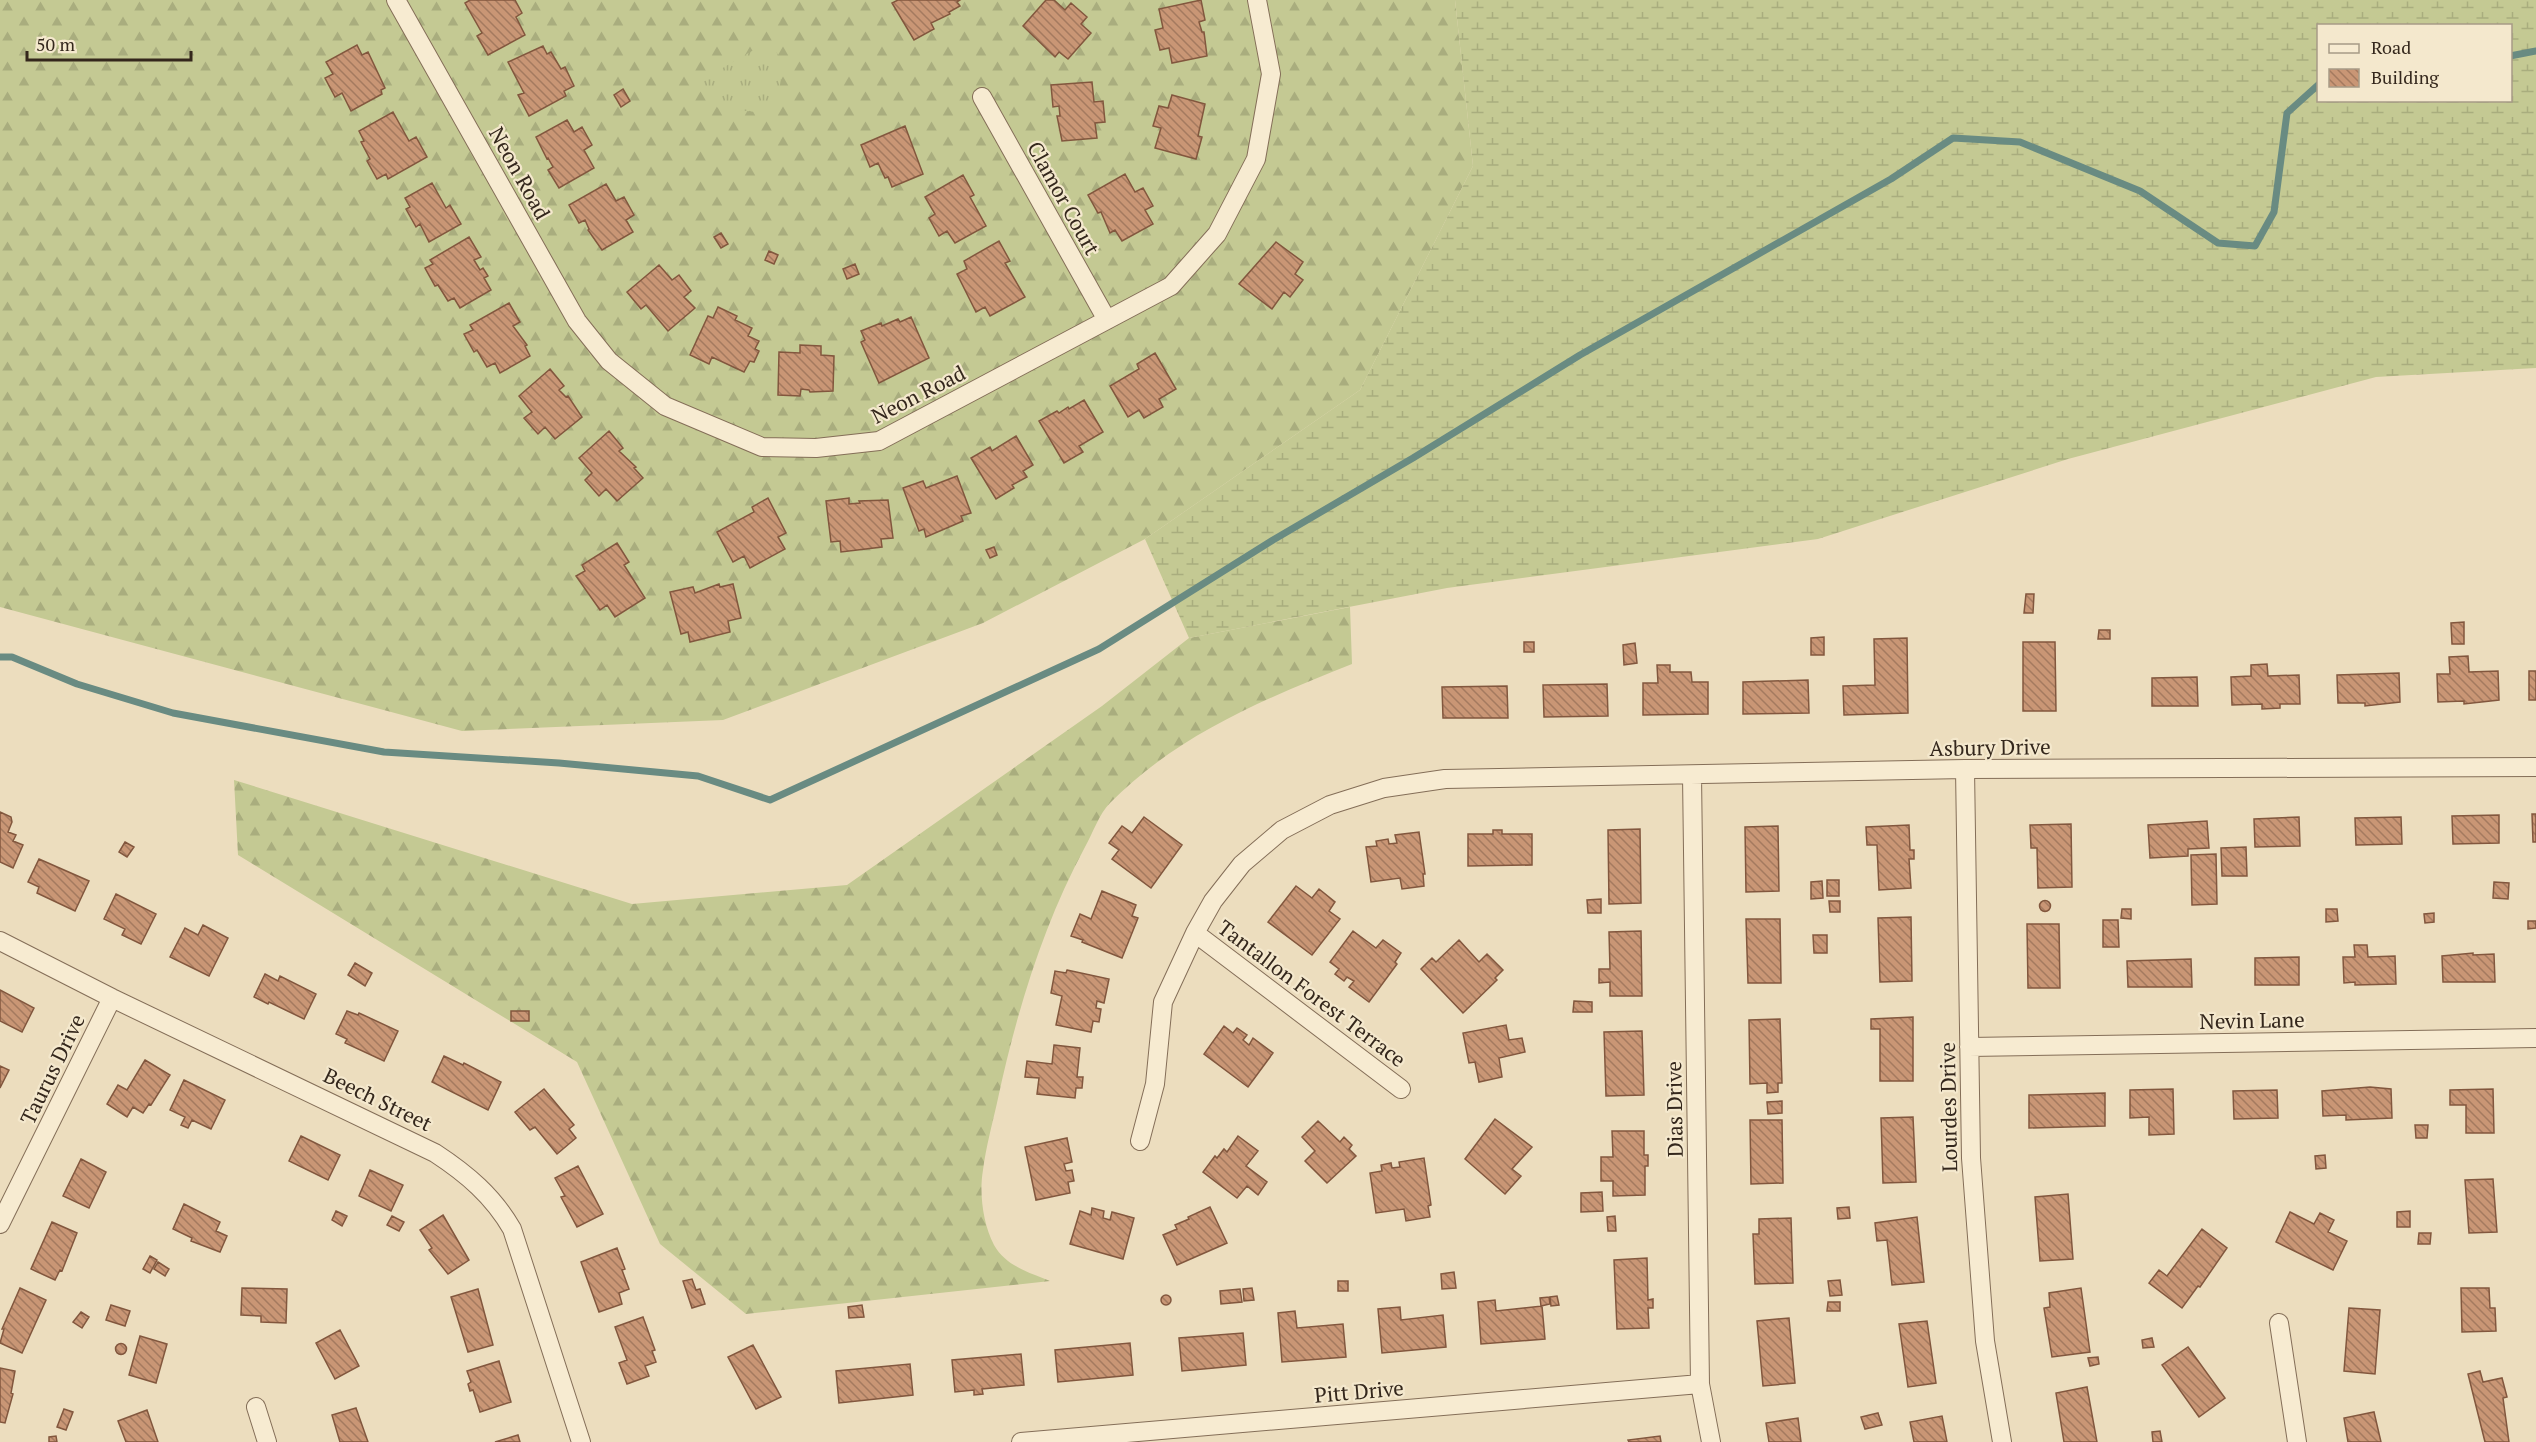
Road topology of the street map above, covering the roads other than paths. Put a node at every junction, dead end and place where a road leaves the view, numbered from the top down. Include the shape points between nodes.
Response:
1 (396, 0) edge
2 (1257, 0) edge
3 (981, 97) dead end
4 (1107, 320) junction
5 (2536, 767) edge
6 (1965, 769) junction
7 (1692, 775) junction
8 (1195, 933) junction
9 (0, 941) edge
10 (112, 998) junction
11 (2536, 1038) edge
12 (1969, 1047) junction
13 (1401, 1089) dead end
14 (1140, 1141) dead end
15 (0, 1224) edge
16 (2279, 1323) dead end
17 (1701, 1384) junction
18 (256, 1407) dead end
19 (267, 1442) edge
20 (581, 1442) edge
21 (1022, 1442) edge
22 (1711, 1442) edge
23 (2002, 1442) edge
24 (2297, 1442) edge

1 - 4 street, Neon Road via 578,321 609,361 665,406 762,447 879,441
2 - 4 street, Neon Road via 1270,74 1256,159 1217,234 1171,286
3 - 4 street, Clamor Court
5 - 6 street, Asbury Drive
6 - 7 street, Asbury Drive
6 - 12 street, Lourdes Drive
7 - 8 street, Asbury Drive via 1445,779 1384,788 1330,805 1282,831 1242,864 1213,901
7 - 17 street, Dias Drive
8 - 13 street, Tantallon Forest Terrace
8 - 14 street, Asbury Drive via 1163,1002 1155,1084
9 - 10 street, Beech Street
10 - 15 street, Taurus Drive
10 - 20 street, Beech Street via 425,1148 466,1173 499,1207 512,1229
11 - 12 street, Nevin Lane
12 - 23 street, Lourdes Drive via 1971,1158 1985,1341
16 - 24 street
17 - 21 street, Pitt Drive
17 - 22 street, Dias Drive
18 - 19 street

